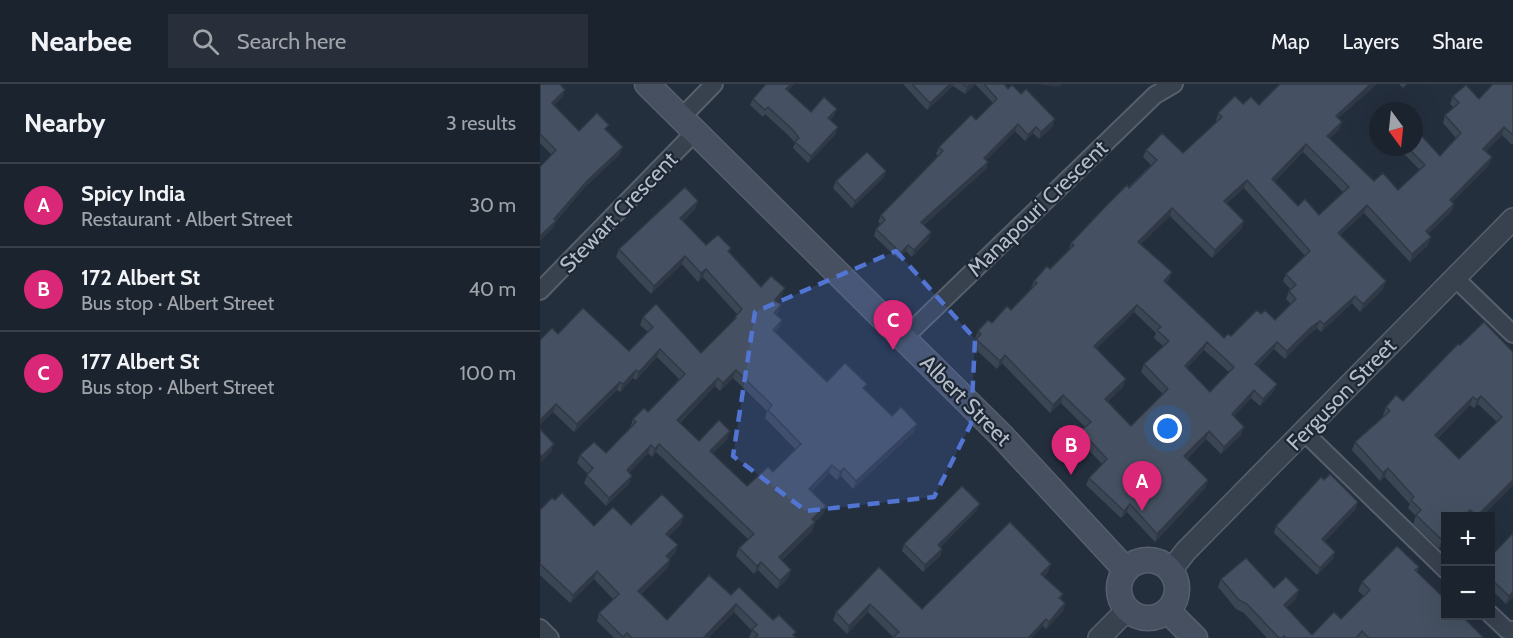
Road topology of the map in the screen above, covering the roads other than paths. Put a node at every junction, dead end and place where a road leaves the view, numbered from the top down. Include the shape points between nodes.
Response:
1 (647, 84) edge
2 (714, 84) edge
3 (1174, 84) edge
4 (688, 125) junction
5 (1513, 219) edge
6 (1455, 278) junction
7 (540, 291) edge
8 (1513, 334) edge
9 (904, 338) junction
10 (1304, 432) junction
11 (1442, 566) edge
12 (1126, 570) junction
13 (1171, 570) junction
14 (1127, 610) junction
15 (1168, 611) junction
16 (1495, 618) edge
17 (540, 628) edge
18 (1513, 630) edge
19 (550, 638) edge
20 (1099, 638) edge
21 (1195, 638) edge

1 - 4 main road, Albert Street
2 - 4 street, Stewart Crescent
3 - 9 street, Manapouri Crescent via 1155,95
4 - 7 street, Stewart Crescent
4 - 9 main road, Albert Street
5 - 6 street, Ferguson Street
6 - 8 street
6 - 10 street, Ferguson Street
9 - 12 main road, Albert Street
10 - 11 street
10 - 13 street, Ferguson Street
12 - 13 main road via 1138,561 1153,560
12 - 14 main road via 1119,593
13 - 15 main road via 1177,581 1177,594
14 - 15 main road via 1144,618
14 - 20 street
15 - 21 main road
16 - 18 street via 1507,630
17 - 19 street

